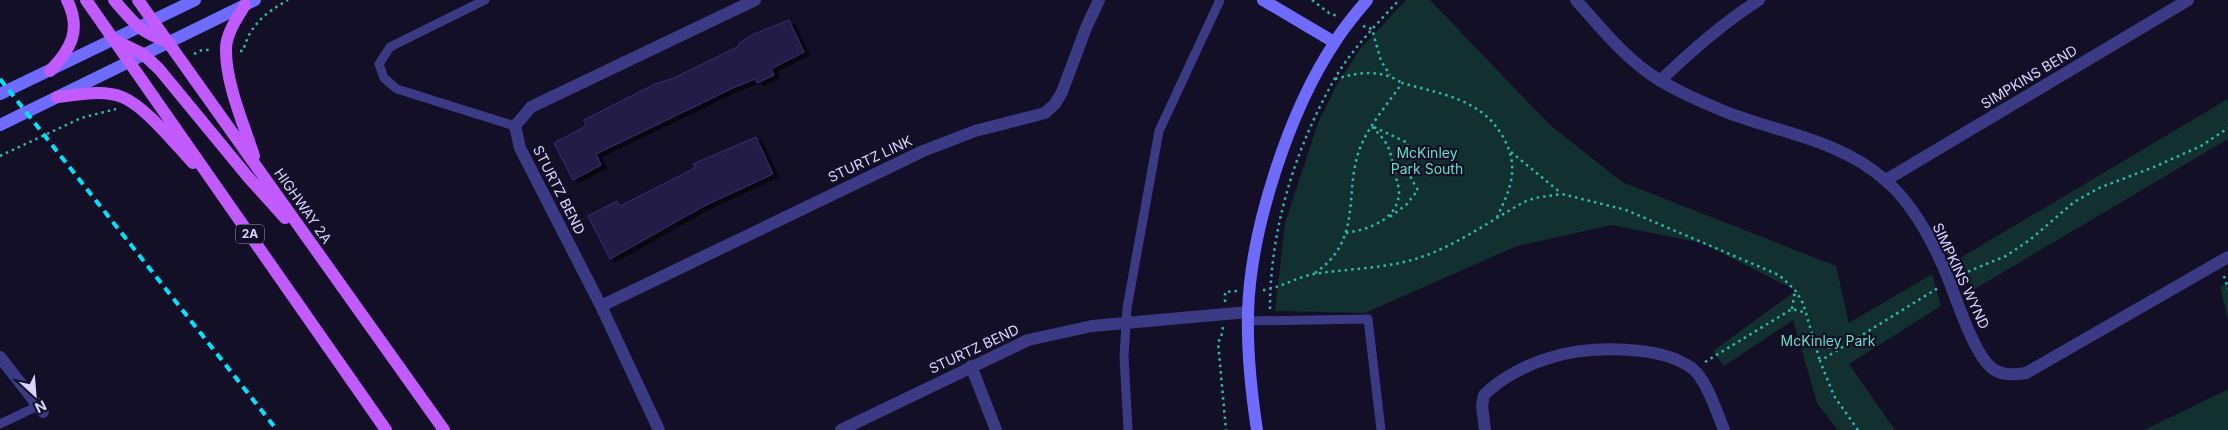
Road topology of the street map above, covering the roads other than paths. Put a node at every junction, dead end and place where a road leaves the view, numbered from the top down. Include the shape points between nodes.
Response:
1 (67, 0) edge
2 (86, 0) edge
3 (114, 0) edge
4 (138, 0) edge
5 (195, 0) edge
6 (485, 0) edge
7 (755, 0) edge
8 (1099, 0) edge
9 (1220, 0) edge
10 (1263, 0) edge
11 (1368, 0) edge
12 (1758, 0) edge
13 (2188, 0) edge
14 (1579, 1) edge
15 (250, 2) edge
16 (154, 20) junction
17 (138, 28) junction
18 (114, 40) junction
19 (169, 42) junction
20 (1334, 42) junction
21 (143, 54) junction
22 (129, 61) junction
23 (50, 71) junction
24 (1660, 81) junction
25 (0, 94) edge
26 (57, 97) junction
27 (0, 125) edge
28 (515, 126) junction
29 (258, 168) junction
30 (1886, 180) junction
31 (222, 194) junction
32 (2228, 257) edge
33 (322, 258) junction
34 (601, 306) junction
35 (1248, 316) junction
36 (1126, 323) junction
37 (0, 357) edge
38 (971, 366) junction
39 (40, 409) joint
40 (0, 424) edge
41 (386, 430) edge
42 (444, 430) edge
43 (659, 430) edge
44 (841, 430) edge
45 (996, 430) edge
46 (1128, 430) edge
47 (1257, 430) edge
48 (1381, 430) edge
49 (1485, 430) edge
50 (1724, 430) edge

1 - 23 main road via 74,32 68,52
2 - 18 main road, 2A
3 - 17 main road
4 - 16 main road, HIGHWAY 2A
5 - 16 street
6 - 28 lane via 390,47 378,64 384,78 396,89
7 - 28 street via 532,107
8 - 34 street, STURTZ LINK via 1062,92 1045,113 975,131 923,151
9 - 36 lane via 1159,131
10 - 20 street
11 - 20 street
12 - 24 street via 1702,42
13 - 30 street, SIMPKINS BEND
14 - 24 street, SIMPKINS WYND via 1627,54
15 - 19 street
15 - 29 main road via 234,22 225,50 232,85
16 - 17 street
16 - 19 main road, HIGHWAY 2A
17 - 18 street
17 - 19 main road
18 - 21 main road
18 - 22 main road, 2A
18 - 23 street
19 - 21 street
19 - 29 main road, HIGHWAY 2A
20 - 35 street via 1311,84 1272,180 1254,260
21 - 22 street
21 - 33 main road via 160,69 248,177
22 - 26 street
22 - 31 main road, 2A
23 - 25 street
24 - 30 street, SIMPKINS WYND via 1728,113 1812,138 1864,164
26 - 27 street
26 - 31 main road via 103,94 127,100 150,119
28 - 34 street, STURTZ BEND via 520,148
29 - 33 main road, HIGHWAY 2A
30 - 32 street, SIMPKINS WYND via 1922,227 1985,361 2002,373 2014,375 2046,362
31 - 41 main road, 2A
33 - 42 main road, HIGHWAY 2A
34 - 43 street, STURTZ BEND
35 - 36 street, STURTZ BEND
35 - 47 street
35 - 48 lane via 1270,320 1368,319
36 - 38 street, STURTZ BEND via 1068,330 1035,338
36 - 46 lane via 1124,357
37 - 39 street
38 - 44 street, STURTZ BEND
38 - 45 street
39 - 40 lane
49 - 50 street via 1484,395 1507,377 1548,358 1578,351 1639,351 1664,356 1694,370

